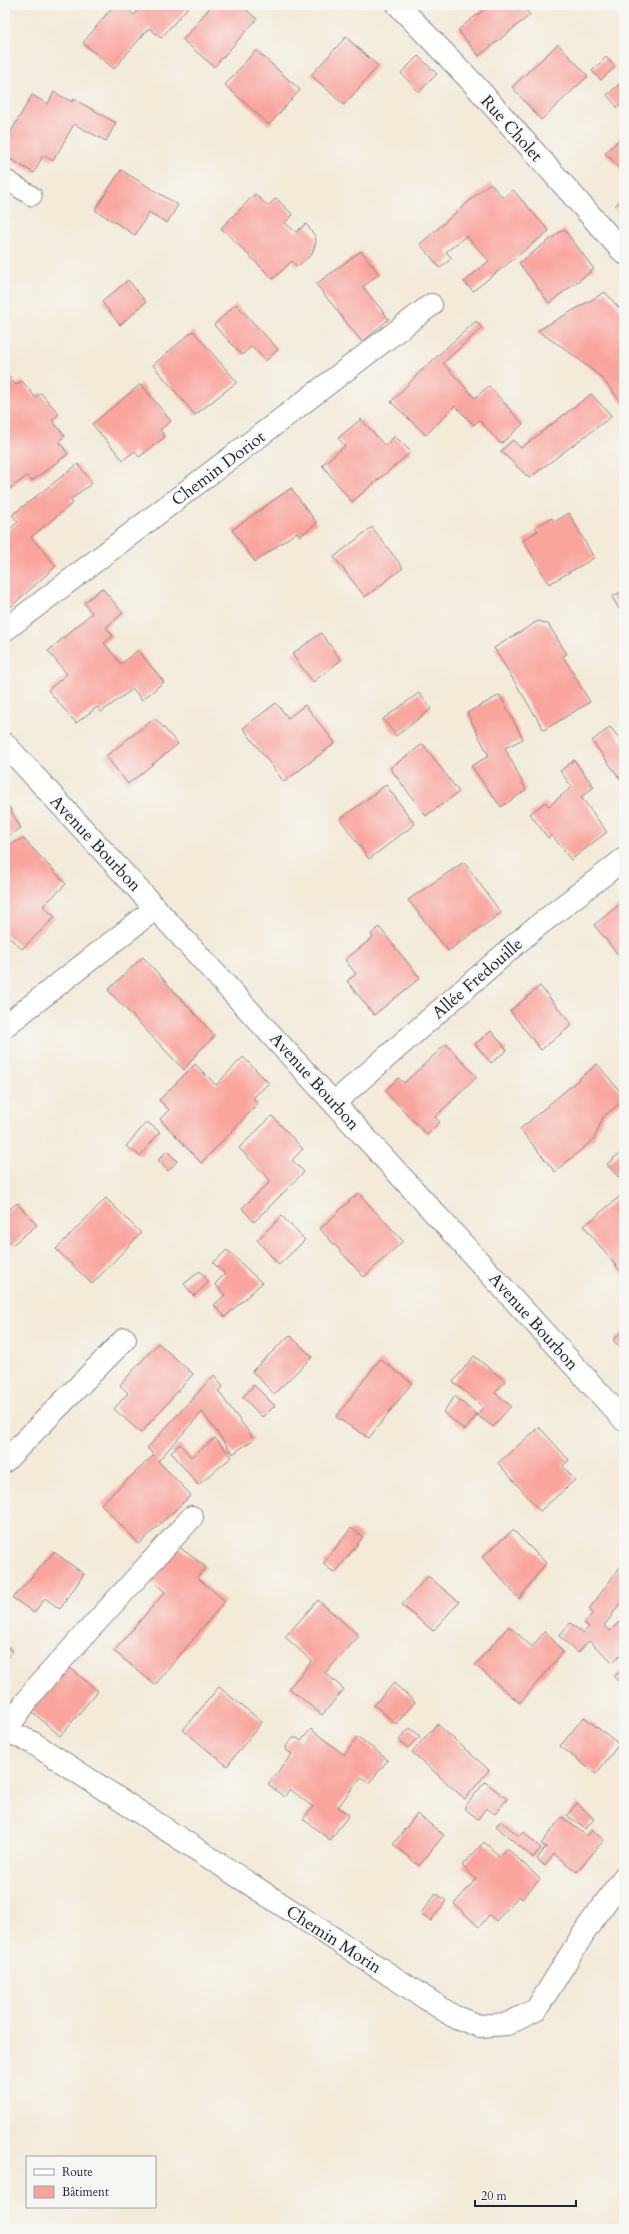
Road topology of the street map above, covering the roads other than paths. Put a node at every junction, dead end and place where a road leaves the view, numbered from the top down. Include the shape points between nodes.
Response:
1 (398, 5) edge
2 (5, 179) edge
3 (32, 196) dead end
4 (624, 253) edge
5 (432, 305) dead end
6 (5, 630) edge
7 (5, 744) edge
8 (624, 859) edge
9 (156, 908) junction
10 (5, 1026) edge
11 (335, 1102) junction
12 (125, 1339) dead end
13 (624, 1420) edge
14 (5, 1461) edge
15 (192, 1517) dead end
16 (6, 1730) edge
17 (624, 1877) edge

1 - 4 street, Rue Cholet via 472,82
2 - 3 lane
5 - 6 street, Chemin Doriot
7 - 9 street, Avenue Bourbon
8 - 11 street, Allée Fredouille via 531,931
9 - 10 street
9 - 11 street, Avenue Bourbon
11 - 13 street, Avenue Bourbon
12 - 14 street
15 - 16 street via 36,1688
16 - 17 street, Chemin Morin via 33,1743 453,2016 479,2026 507,2024 536,2010 587,1928

